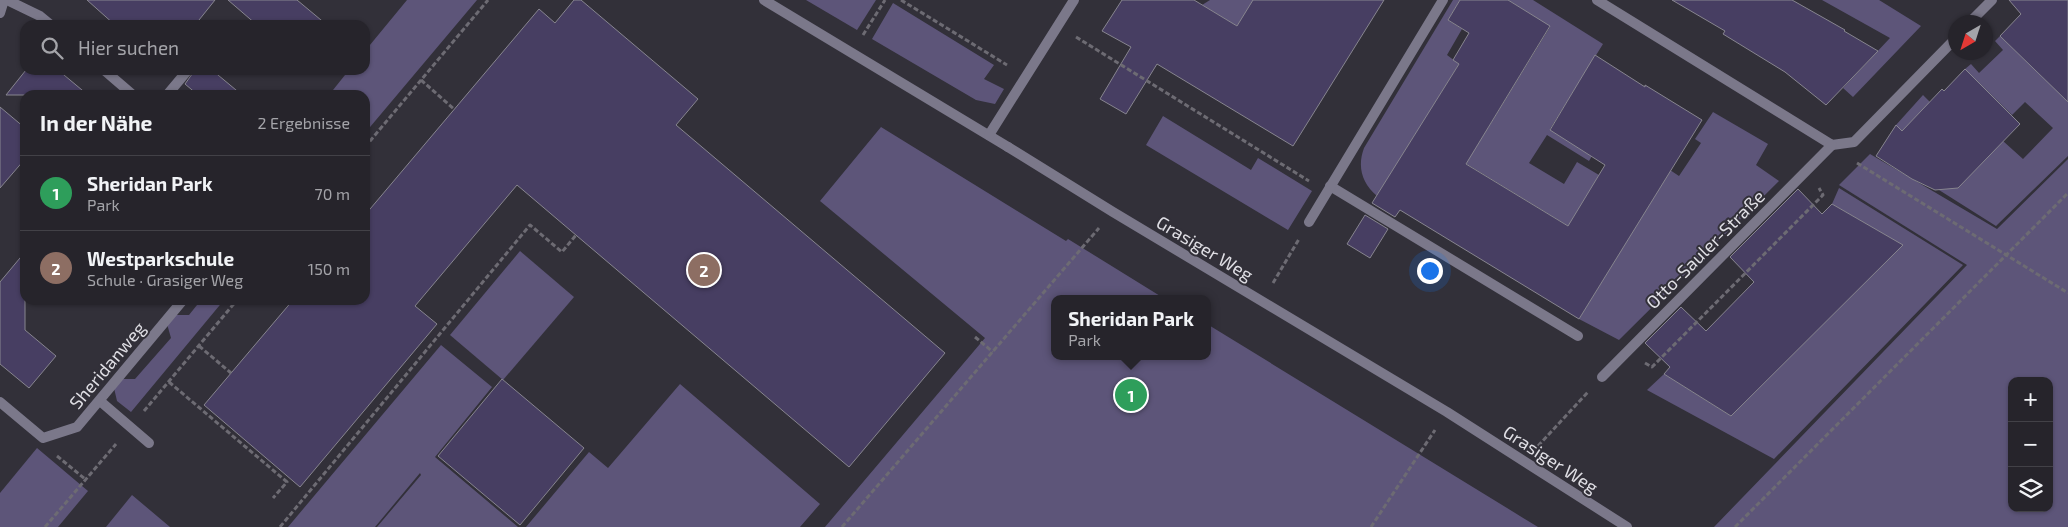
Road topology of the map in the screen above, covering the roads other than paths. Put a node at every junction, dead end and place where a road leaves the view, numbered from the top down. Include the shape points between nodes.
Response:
1 (4, 0) edge
2 (7, 0) edge
3 (764, 0) edge
4 (1074, 0) edge
5 (1443, 0) edge
6 (1597, 0) edge
7 (1992, 0) edge
8 (0, 13) edge
9 (1977, 15) edge
10 (45, 20) edge
11 (1948, 46) edge
12 (110, 75) edge
13 (184, 75) edge
14 (127, 90) edge
15 (171, 90) edge
16 (989, 135) junction
17 (1832, 144) junction
18 (1328, 188) junction
19 (1309, 222) road end
20 (179, 305) edge
21 (1578, 336) dead end
22 (1602, 377) road end
23 (100, 401) junction
24 (0, 402) edge
25 (149, 443) dead end
26 (1627, 527) edge

1 - 8 street
2 - 10 street
3 - 16 street, Grasiger Weg
4 - 16 street
5 - 18 street
6 - 17 street
7 - 9 street
11 - 17 street via 1854,142
12 - 14 street
13 - 15 street
16 - 26 street, Grasiger Weg via 1447,412
17 - 22 street, Otto-Sauler-Straße
18 - 19 street
18 - 21 street
20 - 23 street, Sheridanweg
23 - 24 street, Sheridanweg via 77,426 43,438
23 - 25 street

